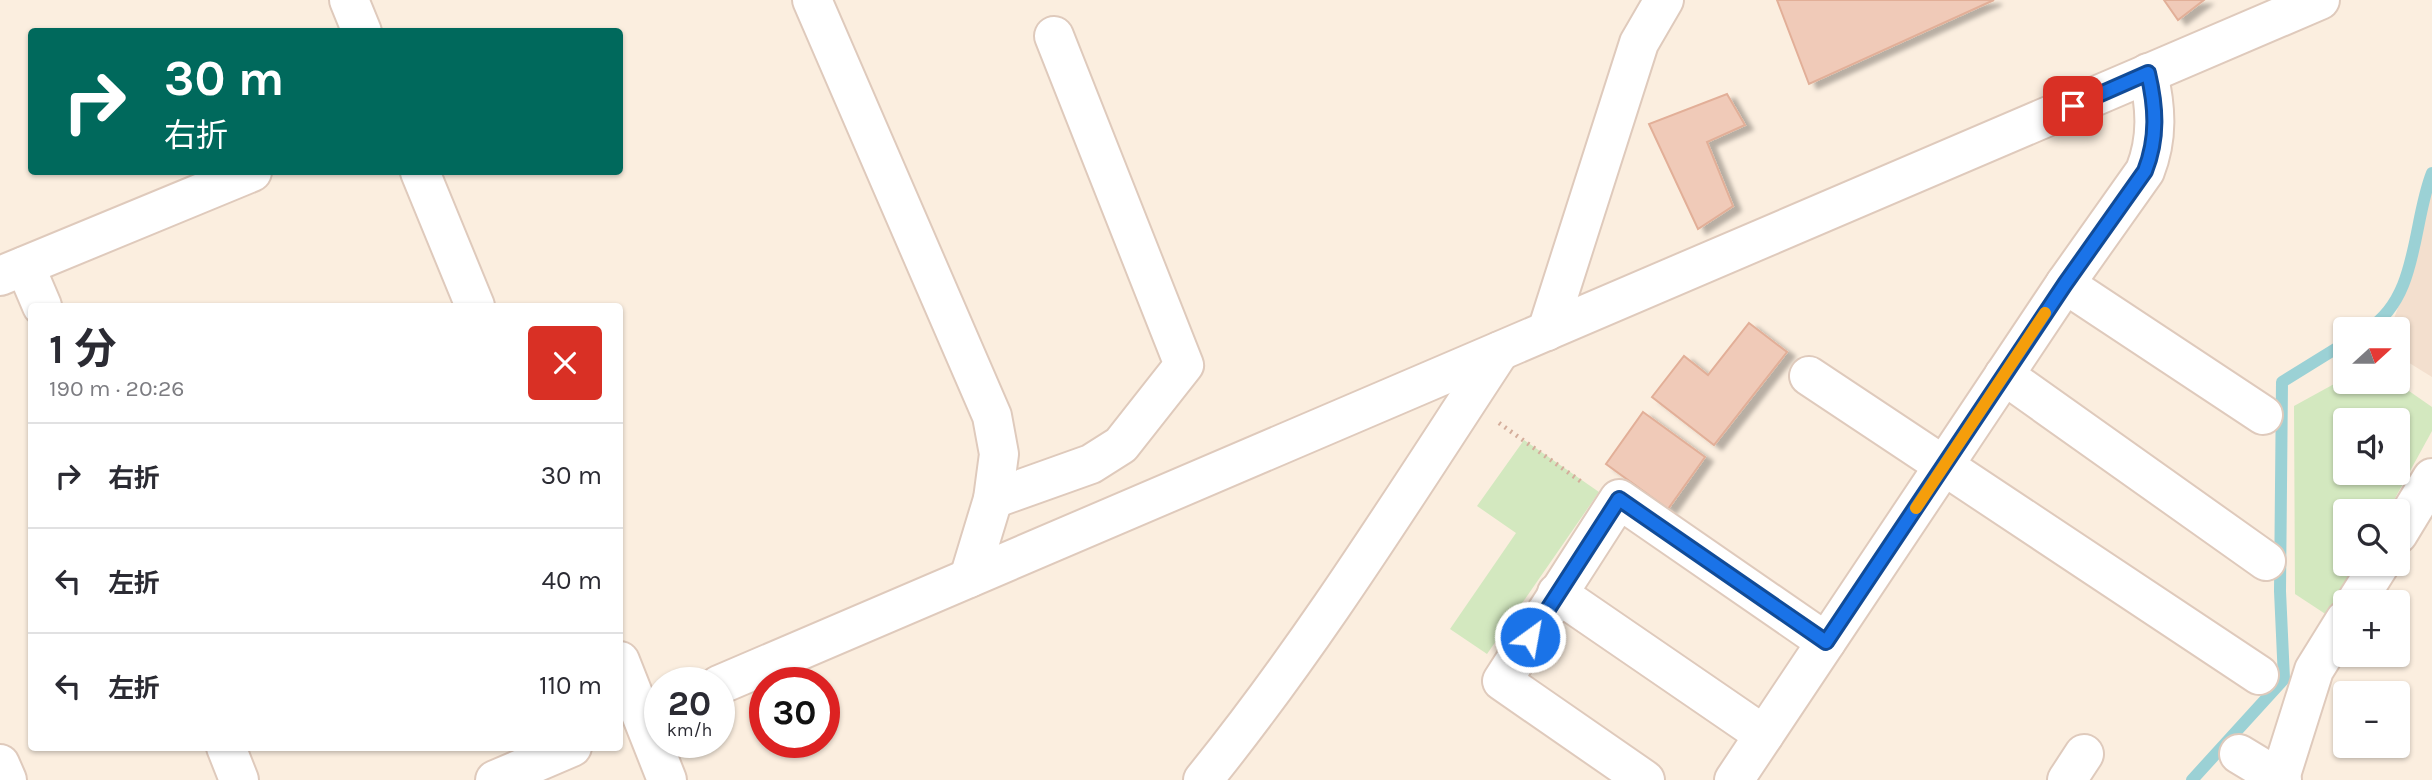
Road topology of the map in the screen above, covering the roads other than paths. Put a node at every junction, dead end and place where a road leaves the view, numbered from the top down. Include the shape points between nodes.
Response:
1 (349, 0) edge
2 (812, 0) edge
3 (1664, 0) edge
4 (2320, 0) edge
5 (360, 28) edge
6 (1054, 36) dead end
7 (2148, 73) junction
8 (245, 175) edge
9 (421, 175) edge
10 (13, 271) edge
11 (2065, 284) junction
12 (40, 303) edge
13 (474, 303) edge
14 (1547, 331) junction
15 (1500, 351) junction
16 (2004, 375) junction
17 (1809, 376) dead end
18 (2263, 415) dead end
19 (1945, 464) junction
20 (2432, 478) edge
21 (993, 499) junction
22 (2410, 514) edge
23 (2266, 561) dead end
24 (969, 578) junction
25 (1557, 593) junction
26 (2333, 639) edge
27 (1826, 642) junction
28 (623, 669) edge
29 (2259, 675) dead end
30 (735, 678) edge
31 (641, 718) edge
32 (1764, 735) junction
33 (228, 751) edge
34 (563, 751) edge
35 (2239, 754) dead end
36 (0, 764) edge
37 (2281, 779) edge
38 (7, 780) edge
39 (239, 780) edge
40 (495, 780) edge
41 (667, 780) edge
42 (1203, 780) edge
43 (1646, 780) edge
44 (1734, 780) edge

1 - 5 street
2 - 21 street via 992,416 999,454
3 - 14 street via 1639,43
4 - 7 street
6 - 21 street via 1184,365 1121,445 1091,464
7 - 11 street via 2155,104 2153,151 2145,171
7 - 14 street
8 - 10 street
9 - 13 street
10 - 12 street
11 - 16 street
11 - 18 street
14 - 15 street
15 - 24 street
15 - 42 street via 1357,572
16 - 19 street
16 - 23 street
17 - 19 street
19 - 27 street
19 - 29 street
20 - 22 street
21 - 24 street
24 - 30 street
25 - 27 street via 1619,499
25 - 32 street
25 - 43 street via 1502,681
26 - 37 street via 2314,670
27 - 32 street
28 - 31 street
31 - 41 street
32 - 44 street
33 - 39 street
34 - 40 street
35 - 37 street
36 - 38 street

